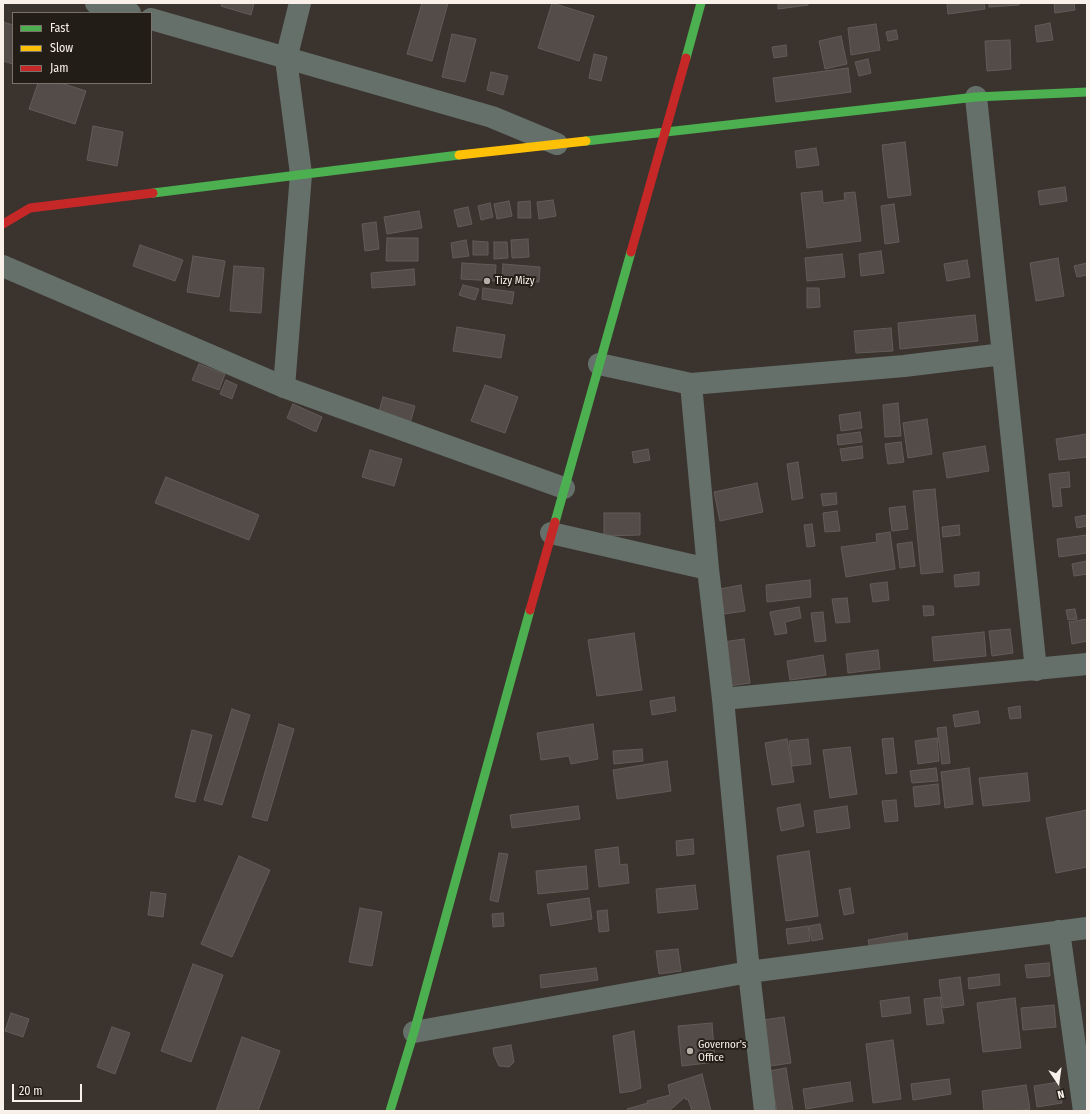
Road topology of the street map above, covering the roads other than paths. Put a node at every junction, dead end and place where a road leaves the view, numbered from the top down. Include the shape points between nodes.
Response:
1 (96, 3) edge
2 (300, 3) edge
3 (701, 3) edge
4 (127, 12) edge
5 (152, 19) edge
6 (286, 59) junction
7 (1087, 92) edge
8 (976, 97) junction
9 (664, 132) junction
10 (557, 144) junction
11 (301, 174) junction
12 (3, 224) edge
13 (3, 266) edge
14 (1003, 354) junction
15 (599, 364) junction
16 (691, 384) junction
17 (284, 387) junction
18 (564, 488) junction
19 (551, 533) junction
20 (708, 569) junction
21 (1087, 664) edge
22 (1036, 670) junction
23 (722, 699) junction
24 (1087, 928) edge
25 (1060, 931) junction
26 (749, 972) junction
27 (414, 1032) junction
28 (390, 1111) edge
29 (765, 1111) edge
30 (1084, 1111) edge

1 - 4 street
2 - 6 street
3 - 9 street
5 - 6 street
6 - 10 street via 492,117
6 - 11 street
7 - 8 street
8 - 9 street
8 - 14 street
9 - 10 street
9 - 15 street
10 - 11 street
11 - 12 street via 30,208
11 - 17 street
13 - 17 street
14 - 16 street via 904,366
14 - 22 street
15 - 16 street
15 - 18 street
16 - 20 street
17 - 18 street
18 - 19 street
19 - 20 street
19 - 27 street
20 - 23 street
21 - 22 street
22 - 23 street
23 - 26 street
24 - 25 street
25 - 26 street
25 - 30 street
26 - 27 street
26 - 29 street
27 - 28 street

